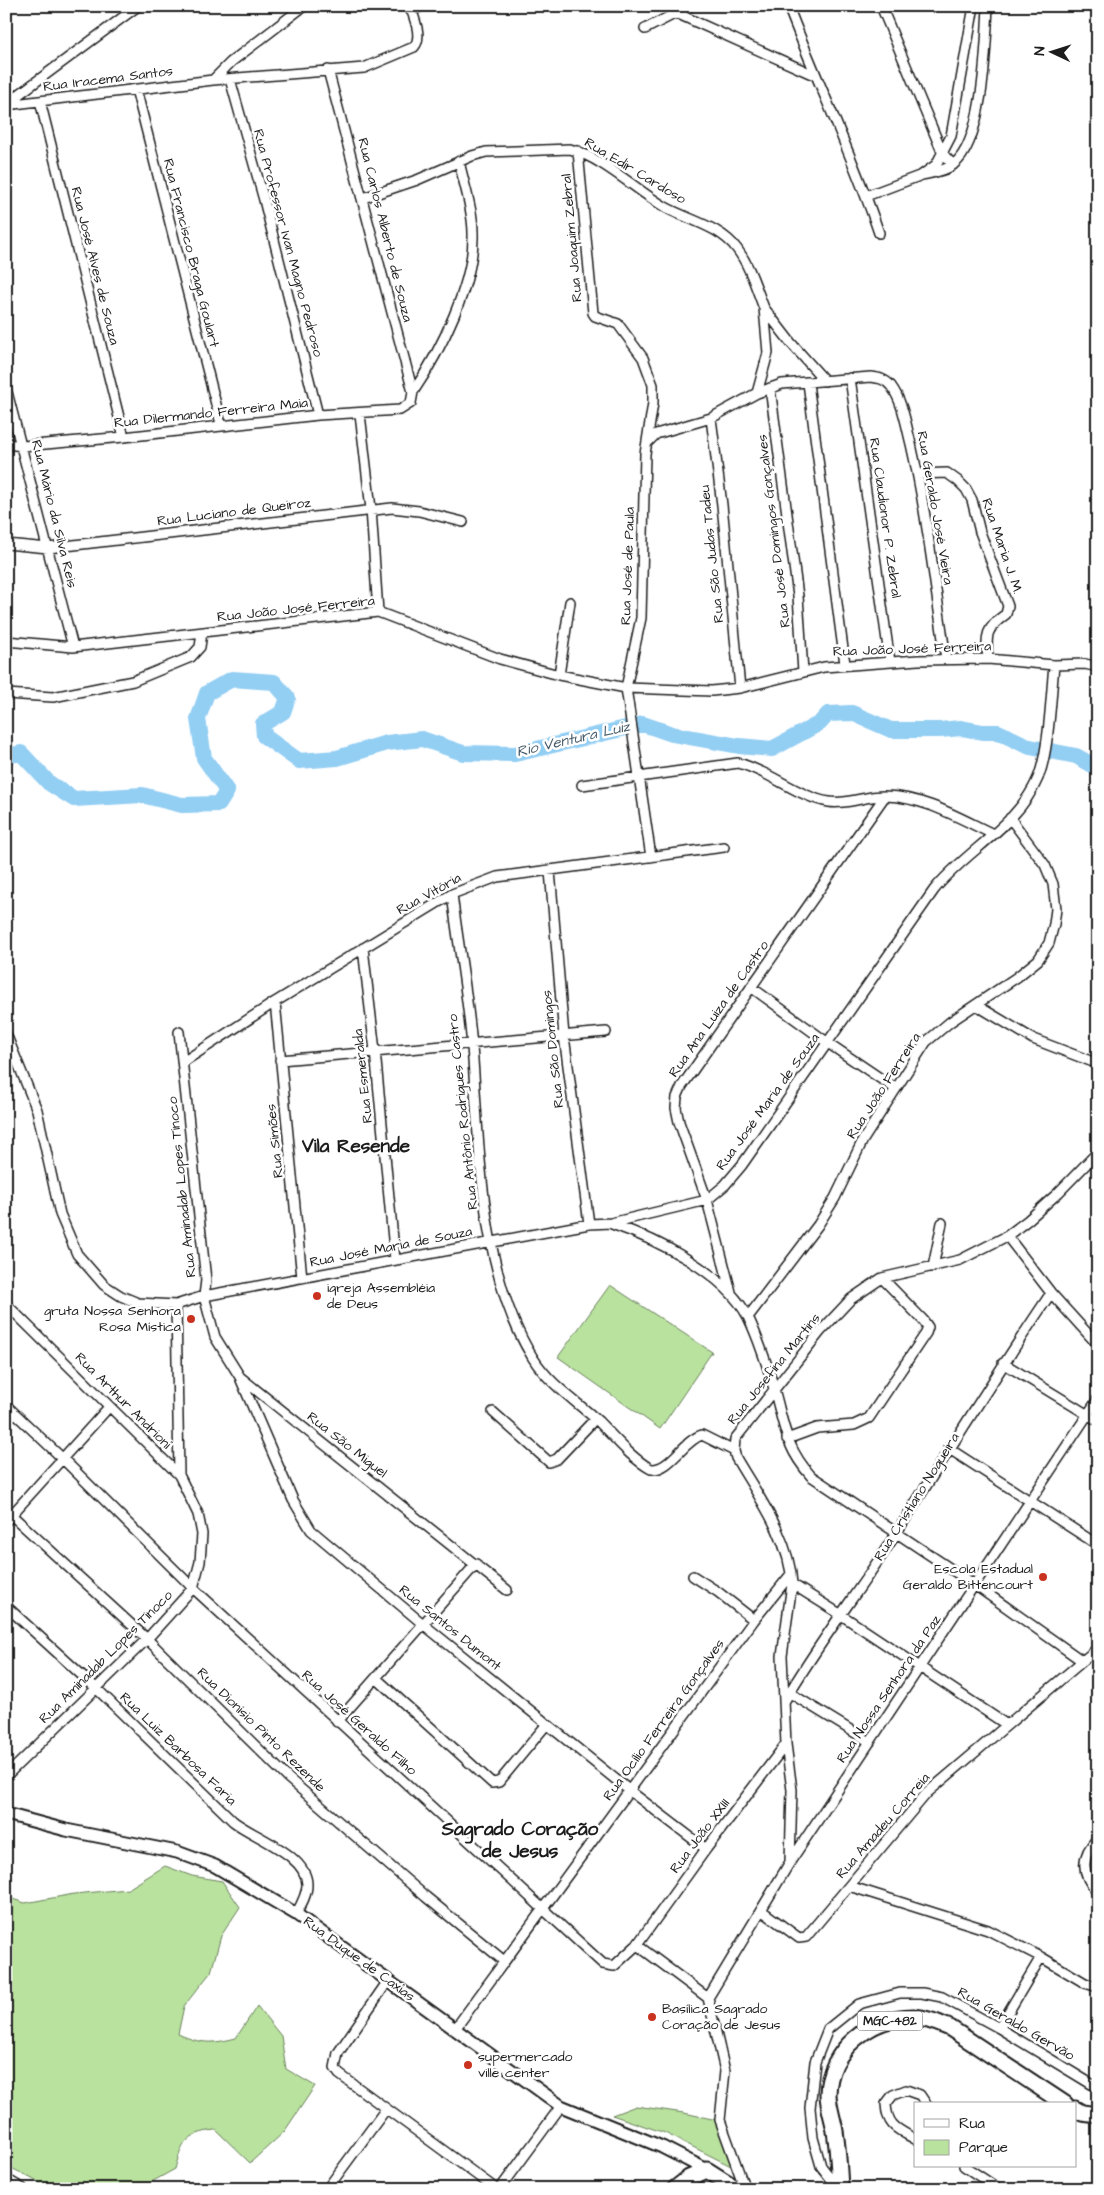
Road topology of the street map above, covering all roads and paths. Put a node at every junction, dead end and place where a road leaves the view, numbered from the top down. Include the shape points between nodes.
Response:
1 (138, 6) edge
2 (304, 6) edge
3 (422, 6) edge
4 (690, 6) edge
5 (788, 6) edge
6 (880, 6) edge
7 (974, 6) edge
8 (988, 6) edge
9 (411, 8) edge
10 (676, 13) junction
11 (645, 29) dead end
12 (328, 70) junction
13 (814, 75) junction
14 (230, 79) junction
15 (213, 80) junction
16 (136, 89) junction
17 (40, 101) junction
18 (6, 104) edge
19 (578, 151) junction
20 (943, 154) junction
21 (459, 161) junction
22 (953, 166) junction
23 (922, 175) junction
24 (866, 196) junction
25 (363, 198) junction
26 (879, 233) dead end
27 (764, 308) junction
28 (850, 378) junction
29 (825, 381) junction
30 (808, 383) junction
31 (6, 388) edge
32 (770, 388) junction
33 (757, 393) junction
34 (413, 395) junction
35 (318, 414) junction
36 (360, 414) junction
37 (711, 418) junction
38 (221, 424) junction
39 (124, 437) junction
40 (6, 444) edge
41 (647, 444) junction
42 (22, 446) junction
43 (918, 474) junction
44 (371, 509) junction
45 (463, 522) dead end
46 (6, 544) edge
47 (48, 548) junction
48 (570, 602) dead end
49 (378, 612) junction
50 (202, 633) junction
51 (6, 641) edge
52 (73, 647) junction
53 (946, 659) junction
54 (988, 659) junction
55 (890, 662) junction
56 (845, 664) junction
57 (1054, 664) junction
58 (1098, 667) edge
59 (803, 672) junction
60 (559, 675) junction
61 (626, 688) junction
62 (740, 688) junction
63 (6, 694) edge
64 (639, 776) junction
65 (582, 785) dead end
66 (885, 796) junction
67 (1010, 818) junction
68 (993, 834) junction
69 (724, 847) dead end
70 (651, 856) junction
71 (550, 871) junction
72 (452, 894) junction
73 (363, 948) junction
74 (751, 987) junction
75 (275, 1002) junction
76 (976, 1005) junction
77 (179, 1032) dead end
78 (606, 1032) dead end
79 (6, 1034) edge
80 (564, 1036) junction
81 (828, 1043) junction
82 (472, 1044) junction
83 (375, 1051) junction
84 (280, 1060) junction
85 (183, 1062) junction
86 (1092, 1062) dead end
87 (896, 1088) junction
88 (1098, 1152) edge
89 (707, 1200) junction
90 (611, 1223) junction
91 (942, 1223) dead end
92 (589, 1224) junction
93 (1007, 1236) junction
94 (491, 1242) junction
95 (395, 1260) junction
96 (933, 1267) junction
97 (302, 1278) junction
98 (882, 1278) junction
99 (731, 1292) junction
100 (1051, 1293) junction
101 (204, 1296) junction
102 (6, 1304) edge
103 (176, 1305) junction
104 (748, 1317) junction
105 (1098, 1345) edge
106 (1003, 1364) junction
107 (240, 1377) junction
108 (774, 1388) junction
109 (1098, 1399) edge
110 (6, 1405) edge
111 (110, 1407) junction
112 (493, 1412) dead end
113 (1088, 1414) junction
114 (595, 1419) junction
115 (1098, 1421) edge
116 (786, 1439) junction
117 (948, 1448) junction
118 (734, 1451) junction
119 (62, 1458) junction
120 (179, 1475) junction
121 (1031, 1502) junction
122 (8, 1515) edge
123 (896, 1533) junction
124 (1098, 1545) edge
125 (476, 1564) junction
126 (791, 1574) junction
127 (694, 1576) dead end
128 (792, 1584) junction
129 (975, 1585) junction
130 (193, 1588) junction
131 (507, 1590) dead end
132 (6, 1606) edge
133 (840, 1614) junction
134 (754, 1620) junction
135 (423, 1624) junction
136 (147, 1640) junction
137 (1098, 1648) edge
138 (1081, 1660) junction
139 (920, 1666) junction
140 (376, 1678) junction
141 (97, 1688) junction
142 (790, 1693) junction
143 (784, 1702) junction
144 (337, 1722) junction
145 (547, 1724) junction
146 (1006, 1725) junction
147 (870, 1742) junction
148 (786, 1744) junction
149 (6, 1776) edge
150 (630, 1791) junction
151 (6, 1814) edge
152 (1097, 1840) edge
153 (706, 1849) junction
154 (790, 1862) junction
155 (849, 1886) junction
156 (1098, 1893) edge
157 (542, 1908) junction
158 (761, 1910) junction
159 (296, 1914) junction
160 (637, 1945) junction
161 (1041, 1957) junction
162 (504, 1961) junction
163 (388, 1980) junction
164 (1098, 1987) edge
165 (708, 1998) junction
166 (1000, 2028) junction
167 (455, 2029) junction
168 (1098, 2088) edge
169 (925, 2102) edge
170 (1062, 2102) edge
171 (561, 2106) junction
172 (386, 2109) junction
173 (1076, 2110) edge
174 (1098, 2115) edge
175 (914, 2138) edge
176 (687, 2160) junction
177 (967, 2168) edge
178 (707, 2170) junction
179 (689, 2178) junction
180 (6, 2179) edge
181 (23, 2189) edge
182 (326, 2189) edge
183 (498, 2189) edge
184 (675, 2189) edge
185 (737, 2189) edge
186 (745, 2189) edge
187 (840, 2189) edge
188 (1000, 2189) edge

1 - 18 street
2 - 15 street
3 - 9 street
4 - 10 street
5 - 13 street
6 - 20 street
7 - 20 street via 955,118
8 - 22 street via 983,78 977,111 965,151
9 - 12 street, Rua Iracema Santos via 418,35 414,47 371,66
10 - 11 street
10 - 13 street
12 - 14 street, Rua Iracema Santos
12 - 25 street, Rua Carlos Alberto de Souza
13 - 24 street
14 - 15 street, Rua Iracema Santos
14 - 35 street, Rua Professor Ivan Magno Pedroso
15 - 16 street, Rua Iracema Santos
16 - 17 street, Rua Iracema Santos
16 - 38 street, Rua Francisco Braga Goulart
17 - 18 street, Rua Iracema Santos
17 - 39 street, Rua José Alves de Souza
19 - 21 street, Rua Edir Cardoso via 563,148 497,151
19 - 27 street, Rua Edir Cardoso via 663,206 728,240 748,268
19 - 41 street, Rua Joaquim Zebral via 593,313 618,324 647,366 654,394
20 - 22 street
20 - 23 street via 936,165
21 - 25 street, Rua Edir Cardoso via 417,180
21 - 34 street via 473,230 471,261 447,330
22 - 23 street
23 - 24 street
24 - 26 street
25 - 34 street, Rua Carlos Alberto de Souza
27 - 29 street
27 - 33 street via 768,352
28 - 29 street, Rua Geraldo José Vieira
28 - 43 street, Rua Geraldo José Vieira via 880,378 891,386 904,417
28 - 55 street, Rua Claudionor P. Zebral
29 - 30 street, Rua Geraldo José Vieira
30 - 32 street, Rua Geraldo José Vieira
30 - 56 street
31 - 42 street, Rua Mário da Silva Reis
32 - 33 street, Rua Geraldo José Vieira
32 - 59 street, Rua José Domingos Gonçalves via 798,596
33 - 37 street, Rua Geraldo José Vieira
34 - 36 street, Rua Dilermando Ferreira Maia via 411,403 400,410
35 - 36 street, Rua Dilermando Ferreira Maia
35 - 38 street, Rua Dilermando Ferreira Maia
36 - 44 street
37 - 41 street, Rua Geraldo José Vieira via 656,434
37 - 62 street, Rua São Judas Tadeu
38 - 39 street, Rua Dilermando Ferreira Maia
39 - 42 street, Rua Dilermando Ferreira Maia
40 - 42 street, Rua Dilermando Ferreira Maia
41 - 61 street, Rua José de Paula via 641,618
42 - 47 street, Rua Mário da Silva Reis
43 - 53 street, Rua Geraldo José Vieira
43 - 54 street, Rua Maria J. M. via 940,472 952,476 972,500 980,532 1008,606 1006,614 988,630
44 - 45 street, Rua Luciano de Queiroz via 406,508
44 - 47 street, Rua Luciano de Queiroz
44 - 49 street
46 - 47 street, Rua Luciano de Queiroz
47 - 52 street, Rua Mário da Silva Reis
48 - 60 street
49 - 50 street, Rua João José Ferreira
49 - 60 street, Rua João José Ferreira via 481,652
50 - 52 street, Rua João José Ferreira
50 - 63 street via 200,647 191,657 133,681 53,697
51 - 52 street, Rua João José Ferreira
53 - 54 street, Rua João José Ferreira
53 - 55 street, Rua João José Ferreira
54 - 57 street, Rua João José Ferreira
55 - 56 street, Rua João José Ferreira
56 - 59 street, Rua João José Ferreira
57 - 58 street, Rua João José Ferreira
57 - 67 street, Rua José Maria de Souza via 1039,777
59 - 62 street, Rua João José Ferreira
60 - 61 street, Rua João José Ferreira
61 - 62 street, Rua João José Ferreira via 695,692
61 - 64 street, Rua José de Paula
64 - 65 street
64 - 66 street via 729,762 756,767 827,802
64 - 70 street, Rua José de Paula
66 - 68 street via 922,802
66 - 74 street, Rua Ana Luiza de Castro
67 - 68 street, Rua José Maria de Souza
67 - 76 street, Rua João Ferreira via 1048,871 1056,909 1054,924 1038,960
68 - 81 street, Rua José Maria de Souza via 947,873
69 - 70 street, Rua Vitória
70 - 71 street, Rua Vitória
71 - 72 street, Rua Vitória via 497,877
71 - 80 street, Rua São Domingos
72 - 73 street, Rua Vitória
72 - 82 street, Rua Antônio Rodrigues Castro
73 - 75 street, Rua Vitória
73 - 83 street, Rua Esmeralda
74 - 81 street
74 - 89 street, Rua Ana Luiza de Castro via 677,1097 680,1122
75 - 84 street, Rua Simões
75 - 85 street, Rua Vitória
76 - 86 street via 1033,1039
76 - 87 street, Rua João Ferreira via 926,1042
77 - 85 street, Rua Aminadab Lopes Tinoco
78 - 80 street
79 - 103 street via 37,1110 60,1214 77,1254 104,1285 121,1296 138,1303
80 - 82 street
80 - 92 street, Rua São Domingos
81 - 87 street
81 - 89 street, Rua José Maria de Souza via 742,1164
82 - 83 street
82 - 94 street, Rua Antônio Rodrigues Castro via 481,1166
83 - 84 street
83 - 95 street, Rua Esmeralda
84 - 97 street, Rua Simões
85 - 101 street, Rua Aminadab Lopes Tinoco via 206,1270
87 - 104 street, Rua João Ferreira via 863,1140 818,1225
88 - 93 street, Rua Josefina Martins via 1058,1194
89 - 90 street, Rua José Maria de Souza
89 - 99 street, Rua Ana Luiza de Castro
90 - 92 street, Rua José Maria de Souza
90 - 99 street via 667,1248
91 - 96 street
92 - 94 street, Rua José Maria de Souza
93 - 96 street, Rua Josefina Martins via 960,1260
93 - 100 street
94 - 95 street, Rua José Maria de Souza
94 - 114 street, Rua Antônio Rodrigues Castro via 511,1316 534,1360 552,1381
95 - 97 street, Rua José Maria de Souza
96 - 98 street, Rua Josefina Martins
97 - 101 street, Rua José Maria de Souza
98 - 108 street, Rua Josefina Martins via 850,1299
98 - 116 street via 923,1320 928,1327 926,1333 869,1418 854,1425 817,1428
99 - 104 street
100 - 105 street
100 - 106 street, Rua Cristiano Nogueira
101 - 103 street, Rua Aminadab Lopes Tinoco
101 - 107 street, Rua São Miguel via 215,1337
102 - 111 street, Rua Arthur Andrioni
103 - 120 street, Rua Aminadab Lopes Tinoco
104 - 108 street
106 - 113 street
106 - 117 street, Rua Cristiano Nogueira
107 - 125 street, Rua São Miguel
107 - 135 street, Rua Santos Dumont via 293,1500 311,1530
108 - 116 street
108 - 118 street, Rua Josefina Martins via 735,1439
109 - 113 street, Rua Nossa Senhora da Paz
110 - 119 street, Rua José Geraldo Filho
111 - 119 street
111 - 120 street, Rua Arthur Andrioni
112 - 114 street via 549,1462 557,1460
113 - 115 street
113 - 121 street, Rua Nossa Senhora da Paz
114 - 118 street, Rua Antônio Rodrigues Castro via 651,1469 661,1468 702,1435
116 - 123 street via 811,1476
117 - 121 street
117 - 123 street, Rua Cristiano Nogueira
118 - 126 street via 782,1544
119 - 122 street
119 - 130 street, Rua José Geraldo Filho
120 - 130 street, Rua Aminadab Lopes Tinoco via 198,1514 202,1534 200,1562
121 - 124 street
121 - 129 street, Rua Nossa Senhora da Paz
122 - 136 street, Rua Dionísio Pinto Rezende
123 - 129 street
123 - 133 street, Rua Cristiano Nogueira
125 - 131 street, Rua São Miguel
125 - 135 street
126 - 128 street
126 - 134 street, Rua Ocílio Ferreira Gonçalves
127 - 134 street
128 - 133 street
128 - 143 street via 782,1656
129 - 138 street
129 - 139 street, Rua Nossa Senhora da Paz
130 - 136 street, Rua Aminadab Lopes Tinoco
130 - 144 street, Rua José Geraldo Filho
132 - 141 street, Rua Luiz Barbosa Faria
133 - 139 street
133 - 142 street, Rua Cristiano Nogueira
134 - 150 street, Rua Ocílio Ferreira Gonçalves
135 - 140 street
135 - 145 street, Rua Santos Dumont
136 - 141 street, Rua Aminadab Lopes Tinoco
136 - 162 street, Rua Dionísio Pinto Rezende via 288,1778
137 - 138 street, Rua Amadeu Correia
138 - 146 street, Rua Amadeu Correia
139 - 146 street
139 - 147 street, Rua Nossa Senhora da Paz
140 - 144 street
140 - 145 street via 492,1783 499,1782
141 - 149 street, Rua Aminadab Lopes Tinoco
141 - 159 street, Rua Luiz Barbosa Faria via 232,1821 302,1867 308,1886
142 - 143 street, Rua Cristiano Nogueira
142 - 147 street
143 - 148 street
144 - 157 street, Rua José Geraldo Filho
145 - 150 street, Rua Santos Dumont
146 - 155 street, Rua Amadeu Correia via 927,1793
147 - 154 street, Rua Nossa Senhora da Paz
148 - 153 street, Rua João XXIII
148 - 154 street via 792,1790
150 - 153 street, Rua Santos Dumont
150 - 157 street, Rua Ocílio Ferreira Gonçalves
151 - 159 street, Rua Duque de Caxias via 197,1858
152 - 156 street via 1086,1851 1084,1864 1089,1884
153 - 160 street, Rua João XXIII
154 - 158 street, Rua Nossa Senhora da Paz
155 - 158 street, Rua Amadeu Correia via 806,1937 799,1938
155 - 161 street via 988,1930
157 - 160 street, Rua José Geraldo Filho via 608,1966 620,1963
157 - 162 street, Rua Ocílio Ferreira Gonçalves
158 - 165 street, Rua Nossa Senhora da Paz
159 - 163 street, Rua Duque de Caxias
160 - 165 street
161 - 164 street via 1085,1983
161 - 166 street
162 - 167 street, Rua Ocílio Ferreira Gonçalves
163 - 167 street, Rua Duque de Caxias
163 - 172 street via 335,2061 339,2074
165 - 186 street via 723,2055 725,2085 720,2120
166 - 168 street, Rua Geraldo Gervão
166 - 187 street, Rua Geraldo Gervão via 942,1997 900,1993 859,2004 828,2029 815,2062 810,2108 813,2138 821,2166
167 - 171 street, Rua Duque de Caxias
169 - 175 street via 920,2095 906,2090 893,2095 886,2104 886,2118
170 - 187 highway, MGC-482 via 950,2028 931,2020 913,2018 879,2023 864,2030 851,2042 830,2077 828,2095 838,2151
171 - 176 street, Rua Duque de Caxias
171 - 183 street
172 - 182 street
172 - 183 street
173 - 174 highway
176 - 178 street, Rua Duque de Caxias
176 - 179 street via 691,2170
177 - 188 street
178 - 179 highway
178 - 185 highway, Rua Duque de Caxias
179 - 184 highway
180 - 181 street

